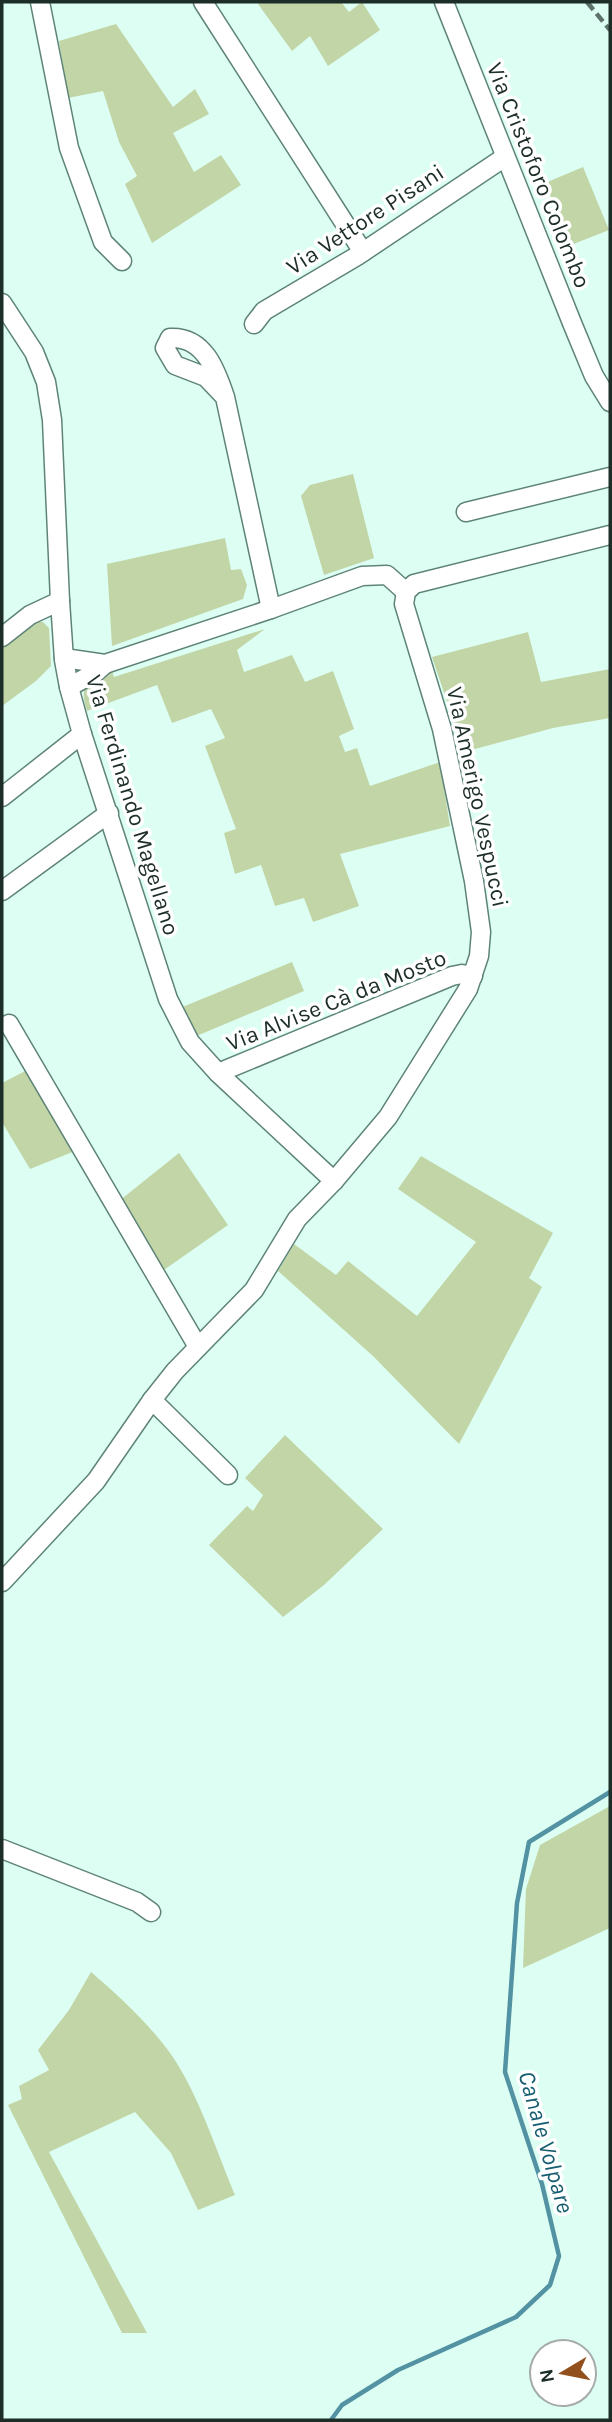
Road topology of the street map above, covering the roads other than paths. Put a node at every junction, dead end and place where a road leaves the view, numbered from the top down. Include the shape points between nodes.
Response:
1 (40, 2) edge
2 (203, 2) edge
3 (444, 2) edge
4 (505, 157) junction
5 (363, 252) junction
6 (122, 261) dead end
7 (2, 303) edge
8 (254, 324) dead end
9 (225, 397) dead end
10 (610, 402) edge
11 (610, 477) edge
12 (466, 512) dead end
13 (610, 535) edge
14 (406, 592) junction
15 (60, 601) junction
16 (271, 609) junction
17 (2, 637) edge
18 (64, 658) junction
19 (105, 664) junction
20 (69, 687) junction
21 (82, 734) junction
22 (2, 797) edge
23 (109, 813) junction
24 (2, 891) edge
25 (472, 976) junction
26 (9, 1024) dead end
27 (218, 1073) junction
28 (334, 1181) junction
29 (198, 1347) junction
30 (152, 1400) junction
31 (228, 1475) dead end
32 (2, 1582) edge
33 (2, 1849) edge
34 (151, 1912) dead end

1 - 6 street via 69,148 103,242
2 - 5 street
3 - 4 street, Via Cristoforo Colombo
4 - 5 street, Via Vettore Pisani
4 - 10 street, Via Cristoforo Colombo via 594,376
5 - 8 street, Via Vettore Pisani via 264,311
7 - 15 street, Via Ferdinando Magellano via 34,352 51,403
9 - 16 street
11 - 12 street
13 - 14 street via 414,584
14 - 16 street via 387,575 362,576
14 - 25 street, Via Amerigo Vespucci via 404,604 442,729 474,881 481,932
15 - 17 street via 30,615
15 - 18 street, Via Ferdinando Magellano
16 - 19 street
18 - 19 street
18 - 20 street, Via Ferdinando Magellano
19 - 20 street
20 - 21 street, Via Ferdinando Magellano
21 - 22 street
21 - 23 street, Via Ferdinando Magellano
23 - 24 street
23 - 27 street, Via Ferdinando Magellano via 168,999 190,1042
25 - 27 street, Via Alvise Cà da Mosto via 452,976
25 - 28 street, Via Amerigo Vespucci via 388,1117
26 - 29 street
27 - 28 street, Via Ferdinando Magellano
28 - 29 street, Via Amerigo Vespucci via 297,1219 254,1290
29 - 30 street, Via Amerigo Vespucci
30 - 31 street
30 - 32 street, Via Amerigo Vespucci via 96,1481
33 - 34 street via 137,1902

